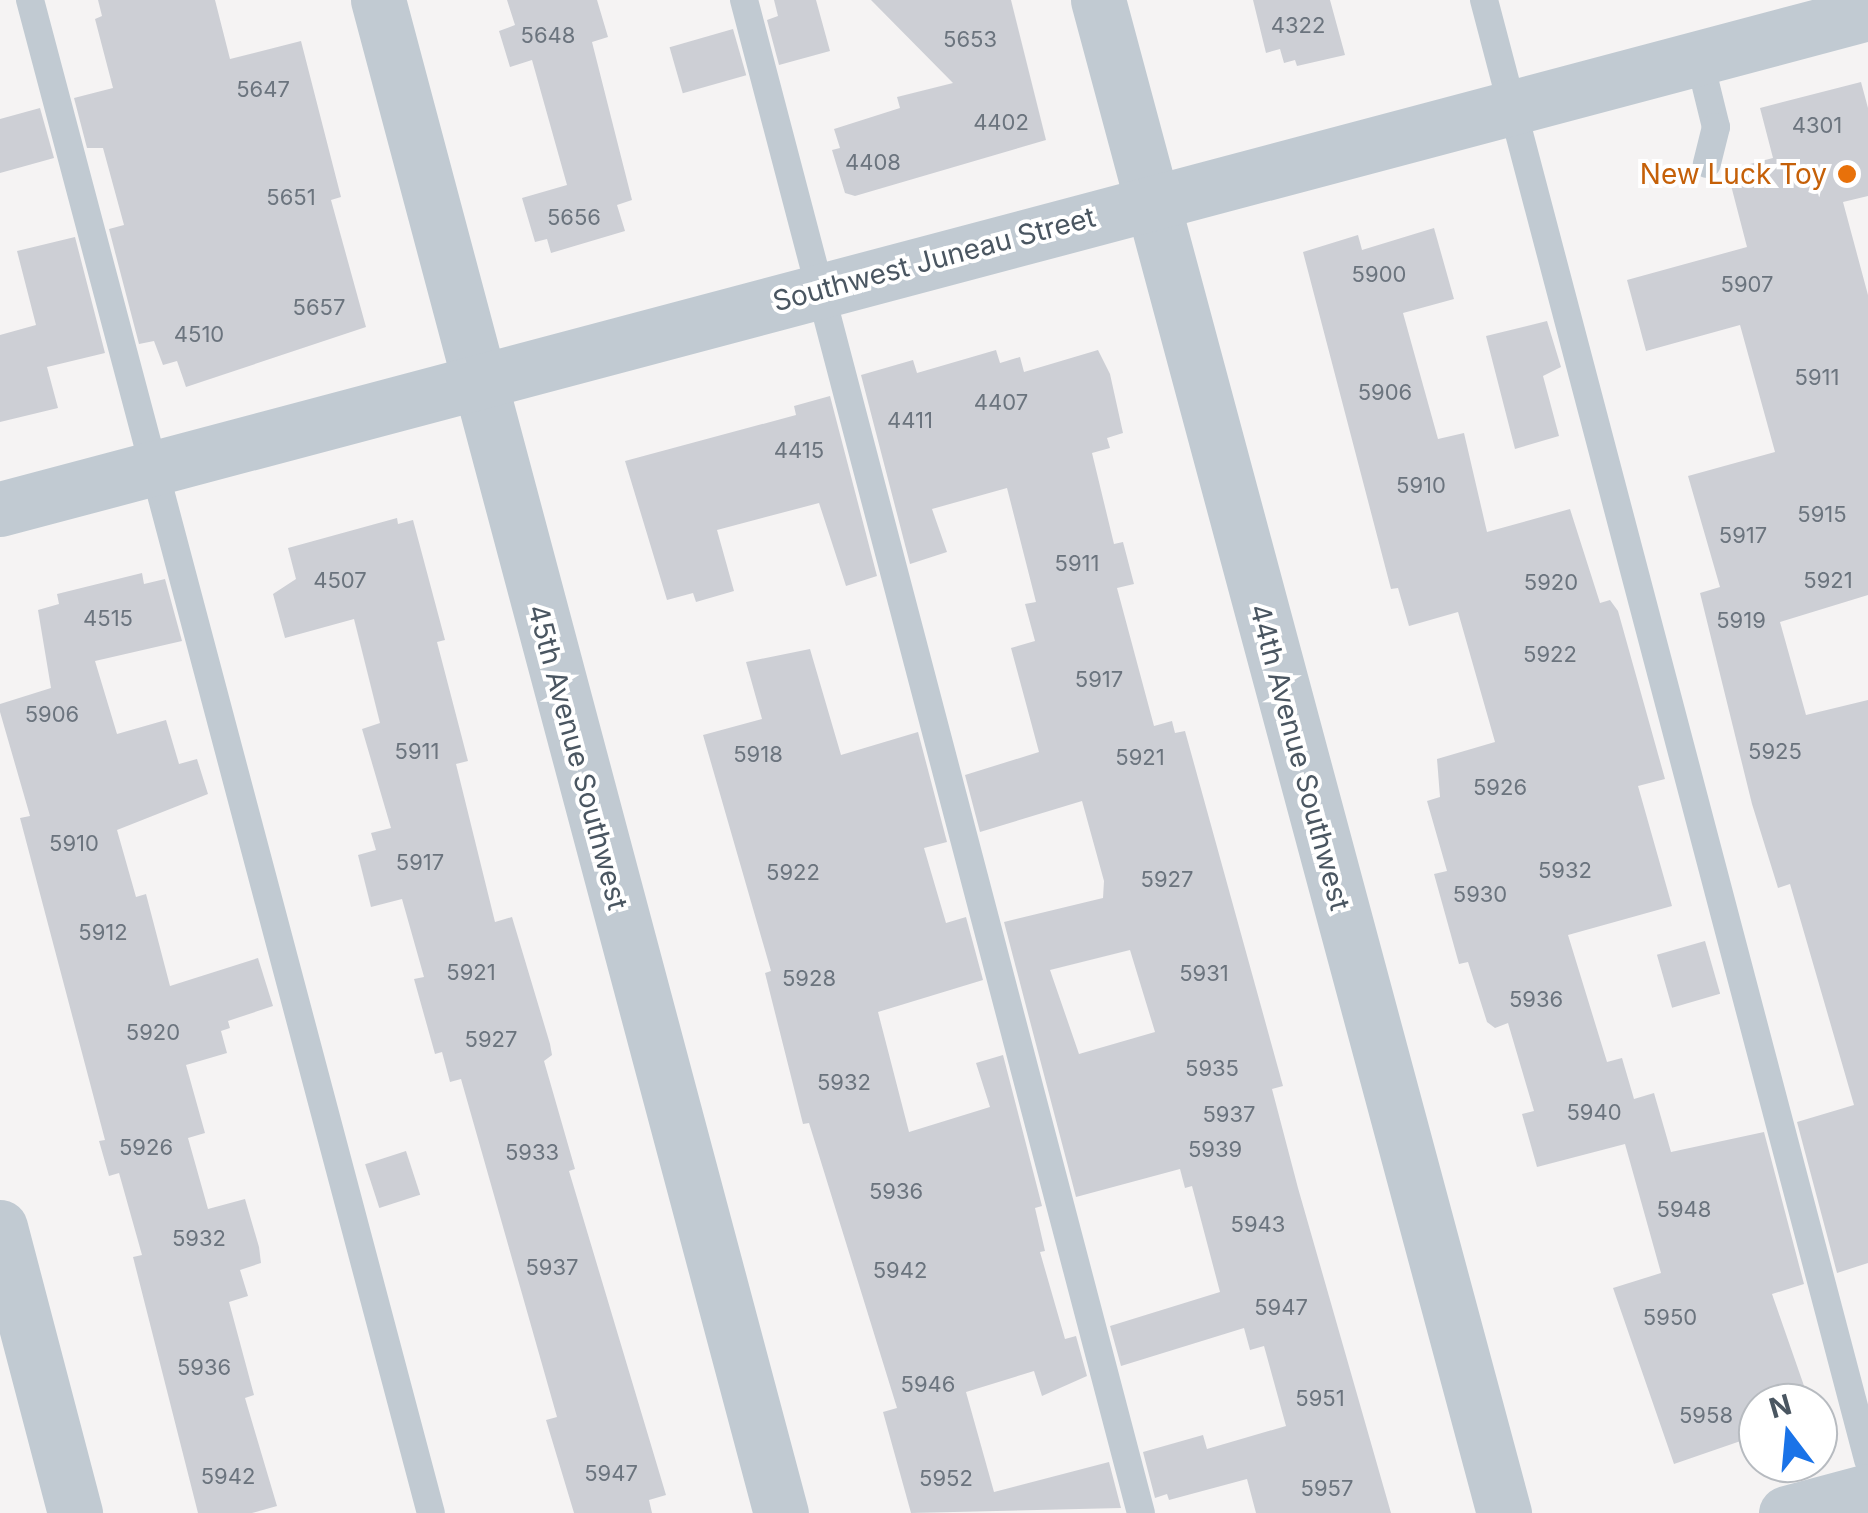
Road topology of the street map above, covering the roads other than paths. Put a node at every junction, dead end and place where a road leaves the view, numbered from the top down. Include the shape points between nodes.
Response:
1 (30, 0) edge
2 (378, 0) edge
3 (744, 0) edge
4 (1098, 0) edge
5 (1484, 0) edge
6 (1868, 13) edge
7 (1699, 58) junction
8 (1513, 107) junction
9 (1707, 164) dead end
10 (1150, 200) junction
11 (822, 290) junction
12 (477, 383) junction
13 (153, 468) junction
14 (0, 508) edge
15 (0, 1228) edge
16 (1868, 1460) edge
17 (1868, 1491) edge
18 (75, 1513) edge
19 (430, 1513) edge
20 (781, 1513) edge
21 (1141, 1513) edge
22 (1504, 1513) edge
23 (1786, 1513) edge

1 - 13 lane
2 - 12 street, 45th Avenue Southwest
3 - 11 lane
4 - 10 street, 44th Avenue Southwest
5 - 8 lane
6 - 7 street, Southwest Juneau Street
7 - 8 street, Southwest Juneau Street
7 - 9 lane via 1716,127
8 - 10 street, Southwest Juneau Street
8 - 16 lane
10 - 11 street, Southwest Juneau Street
10 - 22 street, 44th Avenue Southwest
11 - 12 street, Southwest Juneau Street
11 - 21 lane
12 - 13 street, Southwest Juneau Street
12 - 20 street, 45th Avenue Southwest
13 - 14 street, Southwest Juneau Street
13 - 19 lane
15 - 18 street
17 - 23 street

